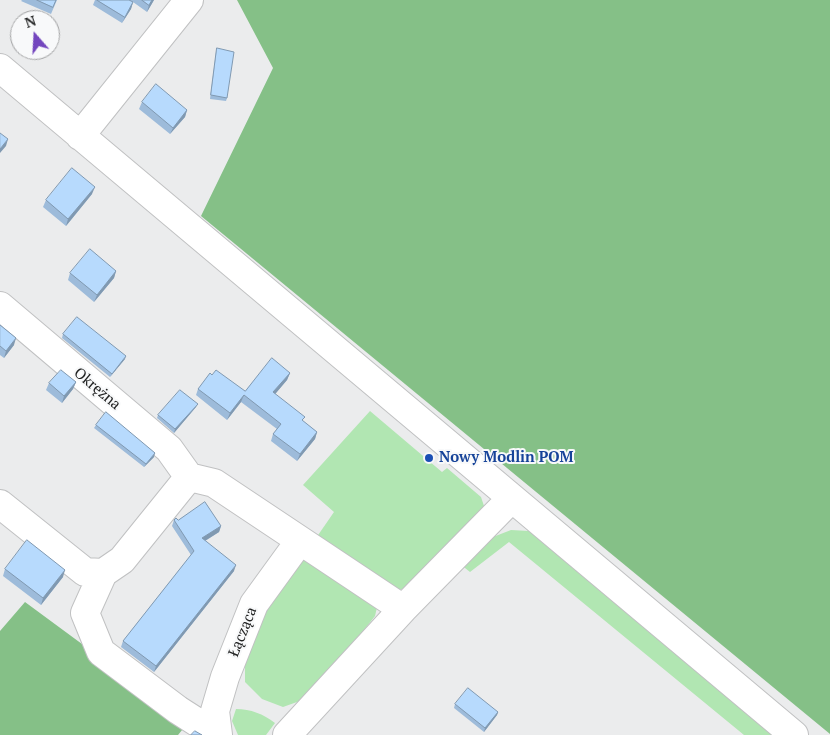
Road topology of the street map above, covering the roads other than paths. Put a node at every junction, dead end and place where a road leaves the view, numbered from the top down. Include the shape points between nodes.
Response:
1 (189, 0) edge
2 (0, 68) edge
3 (80, 136) junction
4 (0, 306) edge
5 (188, 478) junction
6 (511, 499) junction
7 (0, 504) edge
8 (300, 542) junction
9 (103, 573) junction
10 (403, 609) junction
11 (217, 735) edge
12 (287, 735) edge
13 (794, 735) edge

1 - 3 street
2 - 3 street
3 - 6 street
4 - 5 street, Okrężna via 169,450
5 - 8 street via 214,483
5 - 9 street via 122,560
6 - 10 street
6 - 13 street
7 - 9 street via 85,572
8 - 10 street
8 - 11 street, Łącząca via 254,604 215,712
9 - 11 street via 85,613 101,652
10 - 12 street

